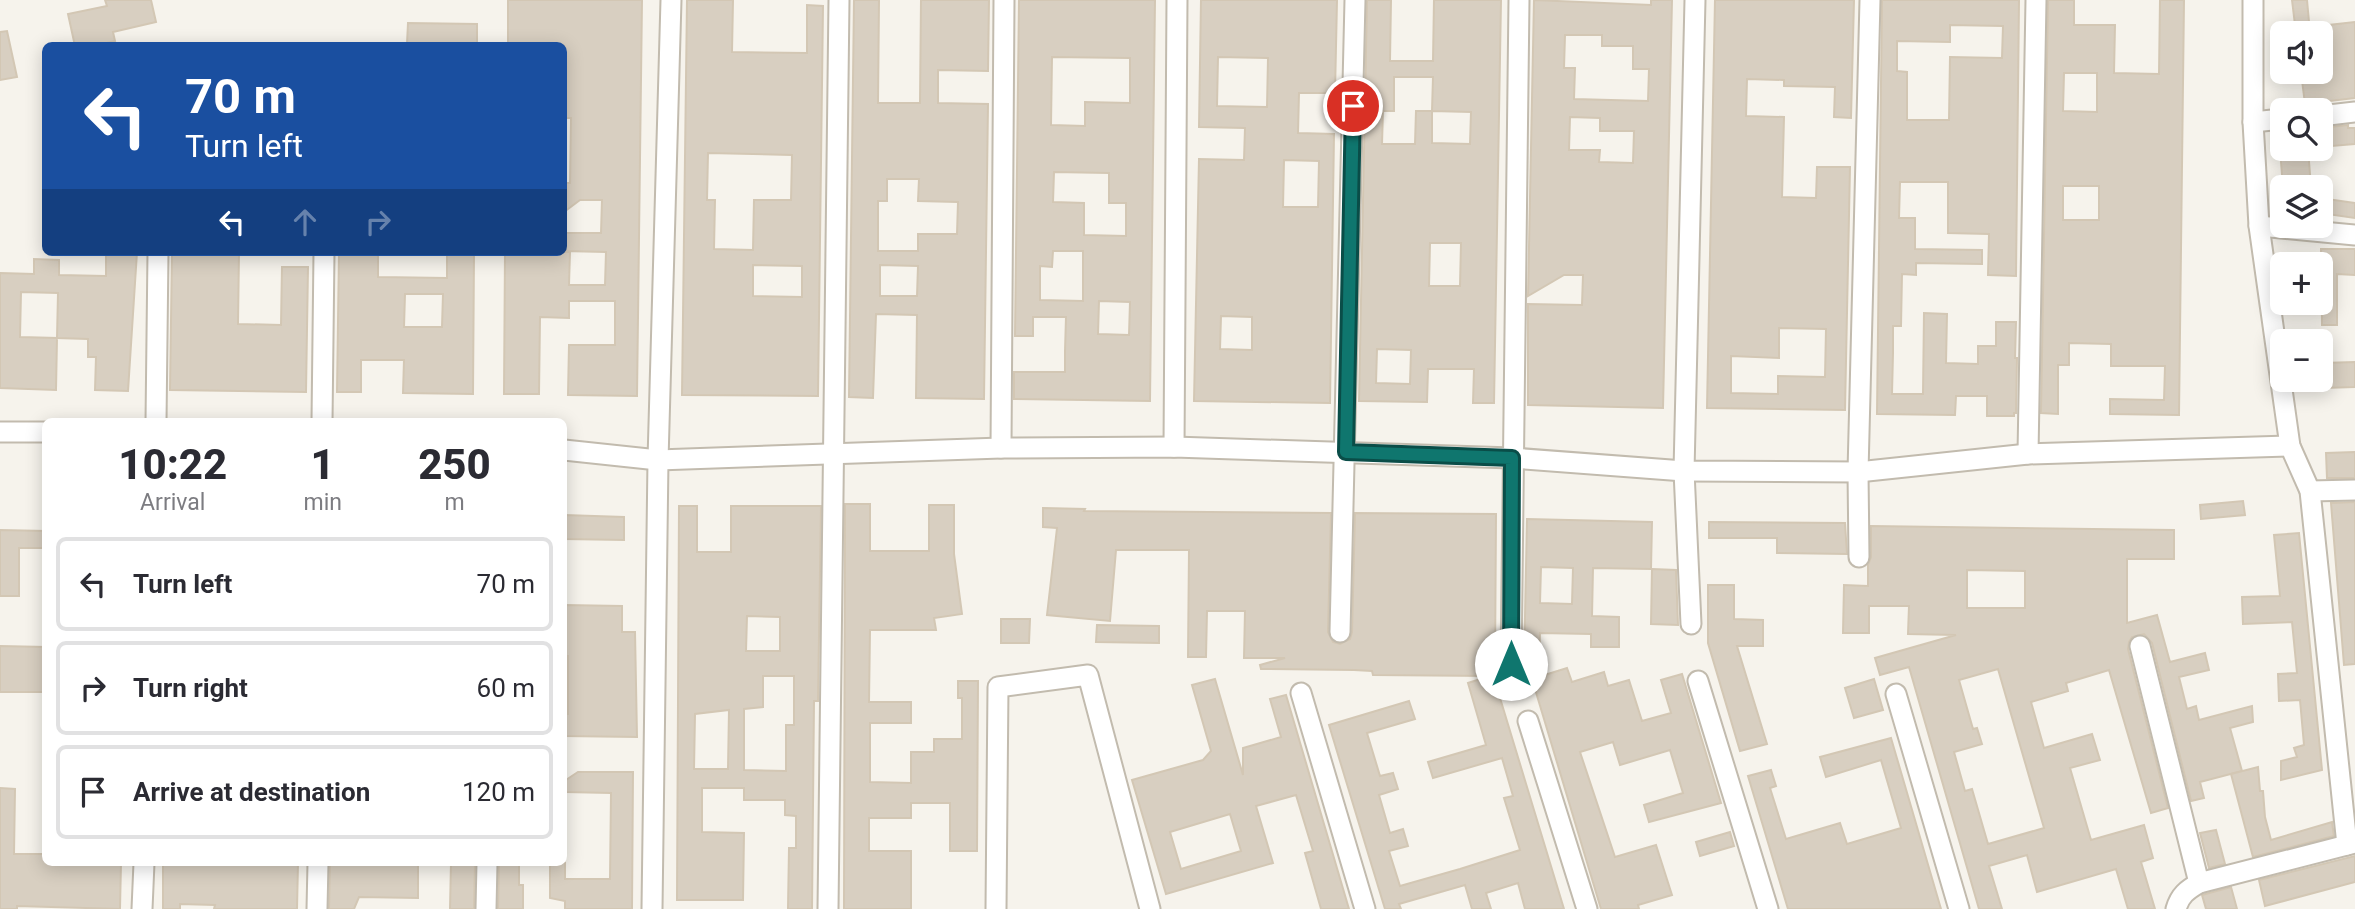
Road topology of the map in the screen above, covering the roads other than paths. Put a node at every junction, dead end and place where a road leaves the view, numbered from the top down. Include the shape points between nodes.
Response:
1 (671, 0) edge
2 (839, 0) edge
3 (1004, 0) edge
4 (1177, 0) edge
5 (1355, 0) edge
6 (1519, 0) edge
7 (1695, 0) edge
8 (1870, 0) edge
9 (2036, 0) edge
10 (2253, 0) edge
11 (2355, 112) edge
12 (2333, 115) edge
13 (2270, 120) edge
14 (2253, 122) junction
15 (2259, 226) junction
16 (2355, 235) edge
17 (158, 256) edge
18 (324, 256) edge
19 (156, 418) edge
20 (323, 418) edge
21 (0, 432) edge
22 (42, 432) edge
23 (2290, 446) junction
24 (1174, 447) junction
25 (1001, 448) junction
26 (567, 450) edge
27 (1346, 452) junction
28 (2028, 454) junction
29 (833, 455) junction
30 (1512, 458) junction
31 (658, 460) junction
32 (1684, 471) junction
33 (1858, 472) junction
34 (2355, 490) edge
35 (2310, 491) junction
36 (1859, 557) dead end
37 (1691, 624) dead end
38 (1340, 632) dead end
39 (2140, 646) dead end
40 (1511, 664) dead end
41 (1698, 681) dead end
42 (1301, 693) dead end
43 (1896, 695) dead end
44 (1528, 721) dead end
45 (2351, 844) edge
46 (144, 866) edge
47 (318, 866) edge
48 (487, 866) edge
49 (2199, 883) junction
50 (142, 909) edge
51 (317, 909) edge
52 (486, 909) edge
53 (652, 909) edge
54 (828, 909) edge
55 (996, 909) edge
56 (1150, 909) edge
57 (1365, 909) edge
58 (1587, 909) edge
59 (1768, 909) edge
60 (1959, 909) edge
61 (2176, 909) edge

1 - 31 street
2 - 29 street
3 - 25 street
4 - 24 street
5 - 27 street
6 - 30 street
7 - 32 street
8 - 33 street
9 - 28 street
10 - 14 street
11 - 12 street
13 - 14 street
14 - 15 street
15 - 16 street
15 - 23 street
17 - 19 street
18 - 20 street
21 - 22 street
23 - 28 street
23 - 35 street
24 - 25 street
24 - 27 street
25 - 29 street
26 - 31 street
27 - 30 street
27 - 38 street
28 - 33 street
29 - 31 street
29 - 54 street
30 - 32 street
30 - 40 street
31 - 53 street
32 - 33 street
32 - 37 street
33 - 36 street
34 - 35 street
35 - 45 street
39 - 49 street
41 - 59 street
42 - 57 street
43 - 60 street
44 - 58 street
45 - 49 street
46 - 50 street
47 - 51 street
48 - 52 street
49 - 61 street via 2186,891
55 - 56 street via 998,687 1088,675

